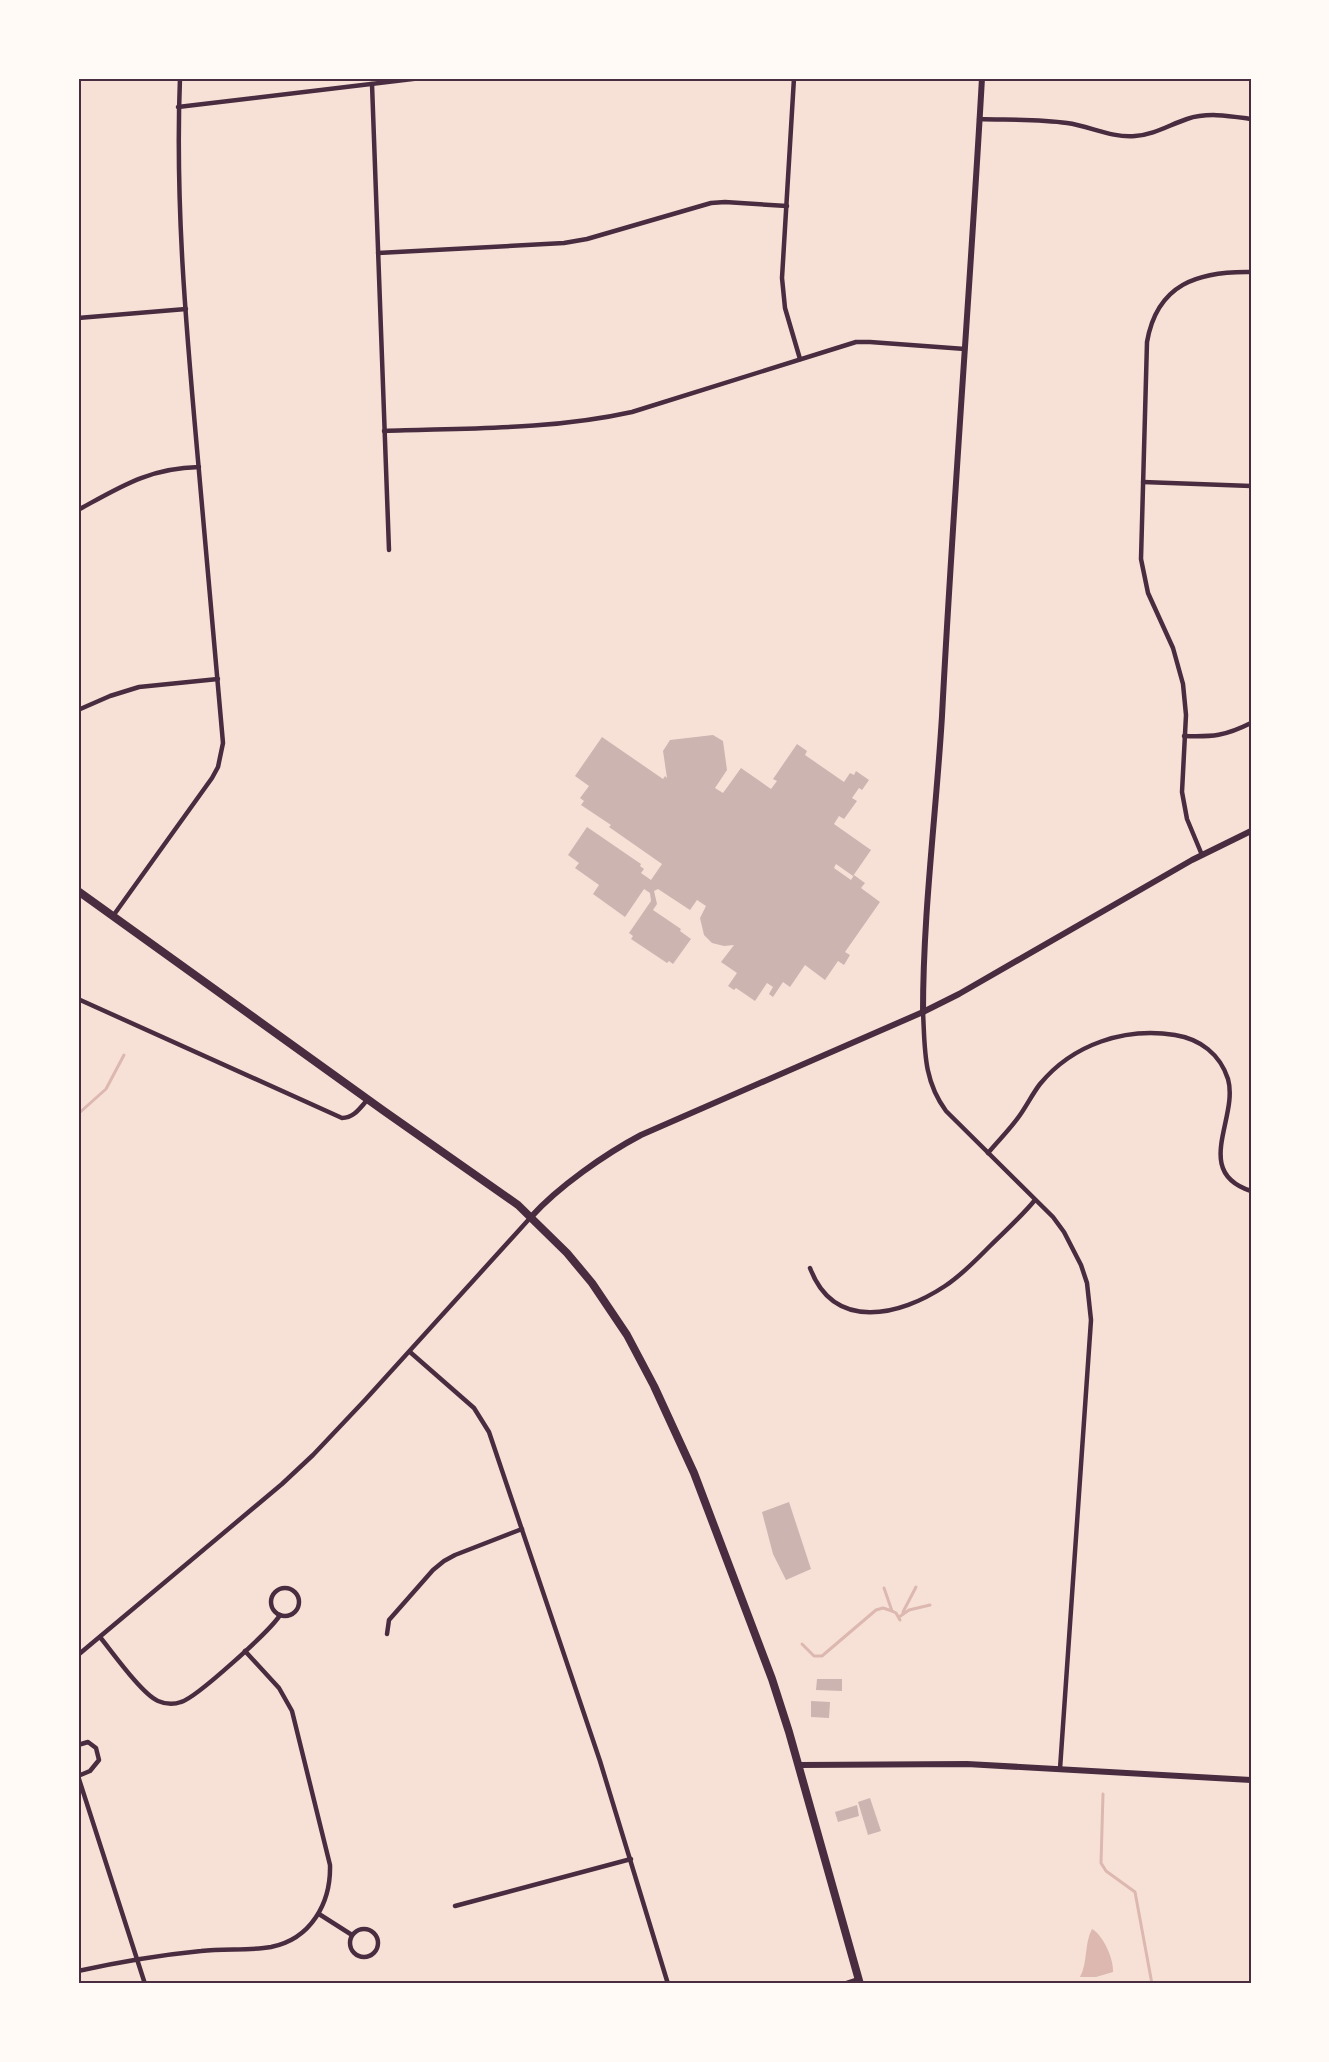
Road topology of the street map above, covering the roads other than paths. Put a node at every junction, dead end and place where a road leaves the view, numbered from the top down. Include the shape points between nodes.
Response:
1 (180, 78) edge
2 (420, 78) edge
3 (794, 78) edge
4 (982, 78) edge
5 (396, 80) edge
6 (372, 84) junction
7 (178, 107) junction
8 (979, 118) junction
9 (1251, 119) edge
10 (787, 206) junction
11 (378, 253) junction
12 (1251, 272) edge
13 (186, 309) junction
14 (78, 318) edge
15 (965, 349) junction
16 (800, 359) junction
17 (384, 431) junction
18 (199, 467) junction
19 (1143, 482) junction
20 (1251, 486) edge
21 (78, 510) edge
22 (389, 550) dead end
23 (218, 680) junction
24 (78, 710) edge
25 (1251, 723) edge
26 (1184, 736) junction
27 (1251, 831) edge
28 (1202, 855) junction
29 (78, 891) edge
30 (113, 916) junction
31 (78, 999) edge
32 (923, 1011) junction
33 (368, 1099) junction
34 (988, 1153) junction
35 (1251, 1191) edge
36 (1035, 1200) junction
37 (531, 1217) junction
38 (810, 1268) dead end
39 (410, 1352) junction
40 (522, 1529) junction
41 (280, 1615) junction
42 (387, 1634) dead end
43 (100, 1637) junction
44 (245, 1651) junction
45 (78, 1655) edge
46 (78, 1745) edge
47 (799, 1765) junction
48 (1060, 1769) junction
49 (78, 1776) edge
50 (1251, 1780) edge
51 (631, 1859) junction
52 (455, 1906) dead end
53 (319, 1914) junction
54 (352, 1935) junction
55 (137, 1959) junction
56 (78, 1971) edge
57 (860, 1981) edge
58 (145, 1984) edge
59 (668, 1984) edge
60 (844, 1984) edge

1 - 7 street
2 - 5 street
3 - 10 street
4 - 8 street
5 - 6 street
6 - 7 street
6 - 11 street
7 - 13 street via 178,204
8 - 9 street via 1068,123 1120,136 1161,131 1202,115
8 - 15 street
10 - 11 street via 711,203 564,243
10 - 16 street via 782,292
11 - 17 street
12 - 19 street via 1214,273 1190,280 1168,296 1154,318 1147,342
13 - 14 street
13 - 18 street
15 - 16 street via 870,342 844,345
15 - 32 street via 923,955
16 - 17 street via 601,419
17 - 22 street
18 - 21 street via 171,469 136,479
18 - 23 street
19 - 20 street
19 - 26 street via 1143,576 1179,664 1185,701
23 - 24 street via 139,687
23 - 30 street via 223,743 218,767
25 - 26 street via 1214,737
26 - 28 street via 1183,807
27 - 28 street
28 - 32 street via 998,973
29 - 30 main road
30 - 33 main road
31 - 33 street via 342,1118 357,1113
32 - 34 street via 932,1089 946,1111
32 - 37 street via 641,1135 603,1157
33 - 37 main road
34 - 35 street via 1019,1117 1038,1086 1063,1062 1112,1038 1164,1033 1202,1044 1224,1069 1230,1092 1220,1156 1227,1175
34 - 36 street
36 - 38 street via 960,1275 928,1296 893,1309 861,1313 837,1304 819,1286
36 - 48 street via 1053,1217 1074,1248 1087,1283 1091,1320
37 - 39 street
37 - 47 main road via 591,1283 627,1335 654,1386 701,1492 772,1679
39 - 40 street via 465,1399 483,1420
39 - 43 street via 282,1484
40 - 42 street via 444,1561 389,1620
40 - 51 street
41 - 41 street via 291,1615 298,1607 298,1596 290,1588 279,1588 272,1596 272,1607
41 - 44 street
43 - 44 street via 149,1696 172,1704 188,1699
43 - 45 street
44 - 53 street via 279,1688 292,1712 330,1865 328,1891
46 - 49 street via 88,1742 96,1748 99,1760 90,1771
47 - 48 street via 967,1764
47 - 57 main road
48 - 50 street
49 - 55 street
51 - 52 street
51 - 59 street
53 - 54 street
53 - 55 street via 296,1937 271,1947 203,1950
54 - 54 street via 350,1944 357,1955 366,1956 374,1951 377,1942 372,1931 362,1929
55 - 56 street
55 - 58 street
57 - 60 street

